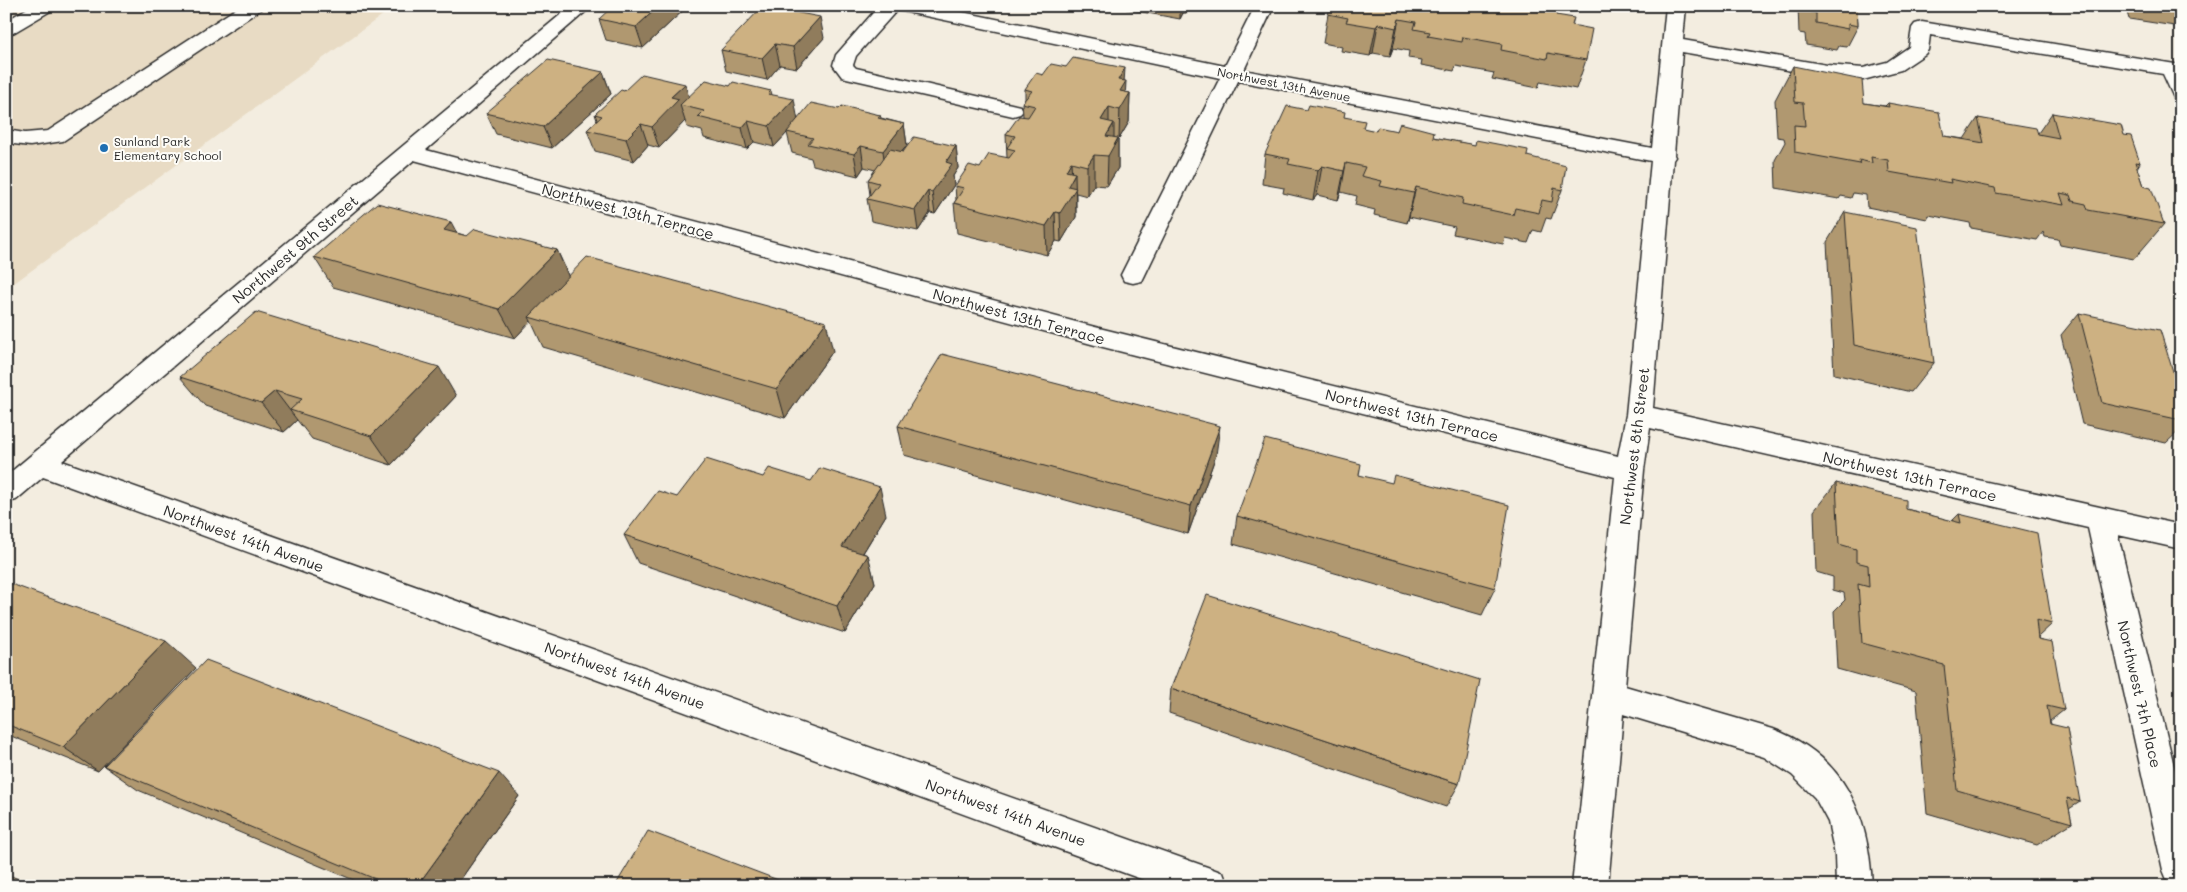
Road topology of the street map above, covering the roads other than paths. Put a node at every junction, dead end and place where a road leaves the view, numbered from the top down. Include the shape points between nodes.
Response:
1 (45, 6) edge
2 (253, 6) edge
3 (583, 6) edge
4 (890, 6) edge
5 (904, 6) edge
6 (1012, 6) edge
7 (1265, 6) edge
8 (1676, 6) edge
9 (998, 25) junction
10 (6, 29) edge
11 (1673, 44) junction
12 (2176, 70) edge
13 (1232, 74) junction
14 (2181, 94) edge
15 (1012, 110) dead end
16 (6, 136) edge
17 (410, 152) junction
18 (1664, 157) junction
19 (1133, 275) dead end
20 (1639, 415) junction
21 (40, 464) junction
22 (1630, 470) junction
23 (6, 492) edge
24 (2100, 518) junction
25 (2181, 537) edge
26 (1608, 695) junction
27 (2181, 870) edge
28 (1210, 886) edge
29 (1590, 886) edge
30 (1854, 886) edge

1 - 10 street
2 - 16 street via 55,136 37,141
3 - 17 street, Northwest 9th Street
4 - 15 street via 846,55 843,65 849,73
5 - 9 street, Northwest 13th Avenue
6 - 9 street
7 - 13 street
8 - 11 street, Northwest 8th Street
9 - 13 street, Northwest 13th Avenue
11 - 12 street via 1827,71 1863,74 1894,66 1918,50 1922,28
11 - 18 street, Northwest 8th Street
12 - 14 street
13 - 18 street, Northwest 13th Avenue
13 - 19 street
17 - 21 street, Northwest 9th Street
17 - 22 street, Northwest 13th Terrace via 1095,336
18 - 20 street, Northwest 8th Street
20 - 22 street, Northwest 8th Street
20 - 24 street, Northwest 13th Terrace
21 - 23 street, Northwest 9th Street
21 - 28 street, Northwest 14th Avenue
22 - 26 street, Northwest 8th Street
24 - 25 street, Northwest 13th Terrace
24 - 27 street, Northwest 7th Place
26 - 29 street, Northwest 8th Street
26 - 30 street via 1773,744 1804,764 1827,787 1844,818 1853,856

